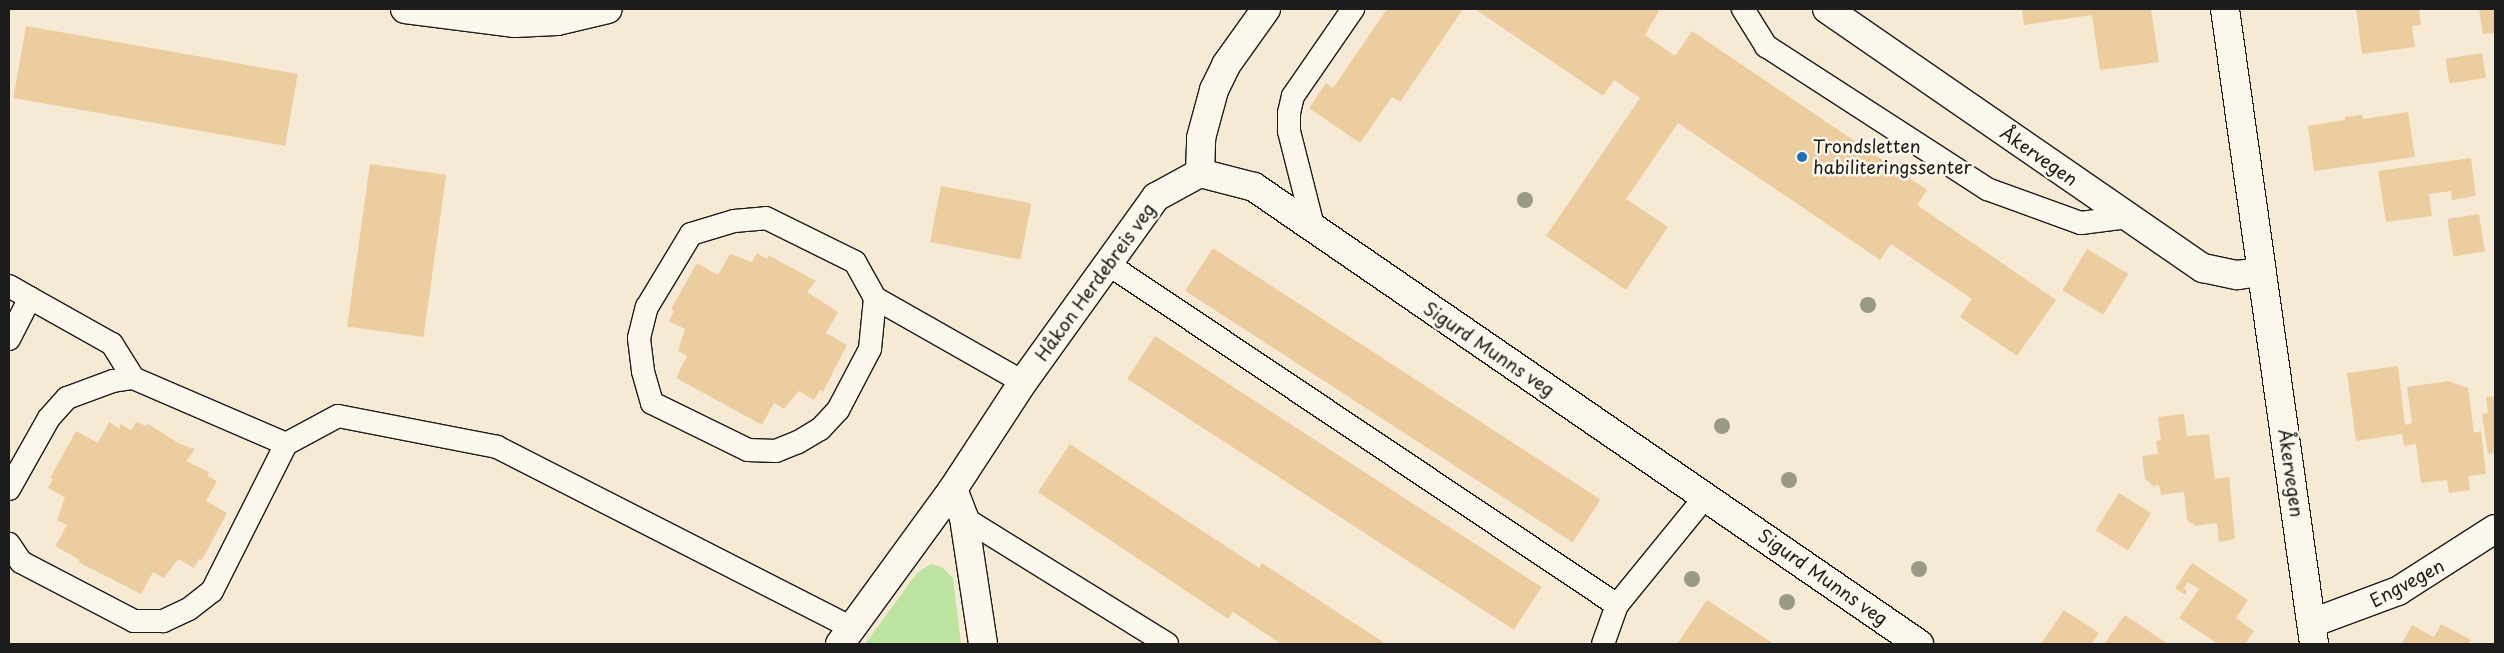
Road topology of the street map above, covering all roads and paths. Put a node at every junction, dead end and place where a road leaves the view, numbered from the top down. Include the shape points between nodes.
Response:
1 (405, 9) edge
2 (608, 9) edge
3 (1266, 9) edge
4 (1353, 9) edge
5 (1743, 9) edge
6 (1828, 9) edge
7 (2225, 9) edge
8 (1200, 174) junction
9 (2128, 217) junction
10 (1314, 230) junction
11 (1108, 264) junction
12 (2262, 272) junction
13 (9, 286) edge
14 (30, 298) junction
15 (875, 298) junction
16 (9, 339) edge
17 (133, 378) junction
18 (1023, 382) junction
19 (286, 444) junction
20 (9, 489) edge
21 (953, 489) junction
22 (1706, 496) junction
23 (964, 518) junction
24 (2495, 529) edge
25 (9, 544) edge
26 (1617, 606) junction
27 (2313, 634) edge
28 (846, 636) edge
29 (983, 644) edge
30 (1167, 644) edge
31 (1604, 644) edge
32 (1919, 644) edge

1 - 2 street via 515,23 557,21
3 - 8 street via 1226,65 1214,90 1201,138
4 - 10 lane via 1294,96 1289,113 1289,131
5 - 9 lane via 1766,46 1987,189 2081,223
6 - 9 street, Åkervegen
7 - 12 street, Åkervegen
8 - 10 street, Sigurd Munns veg via 1254,187
8 - 11 street, Håkon Herdebreis veg via 1156,198
9 - 12 street, Åkervegen via 2203,268 2237,275
10 - 22 street, Sigurd Munns veg
11 - 18 street, Håkon Herdebreis veg
11 - 26 lane
12 - 27 street, Åkervegen
13 - 14 lane
14 - 16 lane
14 - 17 lane via 112,344
15 - 15 lane via 855,262 766,218 734,221 691,234 647,308 640,338 643,371 652,403 748,450 776,451 798,442 820,429 838,410 870,349
15 - 18 lane
17 - 19 lane
17 - 20 lane via 113,381 67,398 49,418
18 - 21 street, Håkon Herdebreis veg
19 - 25 lane via 212,592 189,609 163,620 134,621 20,562
19 - 28 lane via 338,416 497,447
21 - 23 street
21 - 28 street, Håkon Herdebreis veg
22 - 26 lane
22 - 32 street, Sigurd Munns veg
23 - 29 street
23 - 30 lane
24 - 27 street, Engvegen via 2398,591
26 - 31 lane

